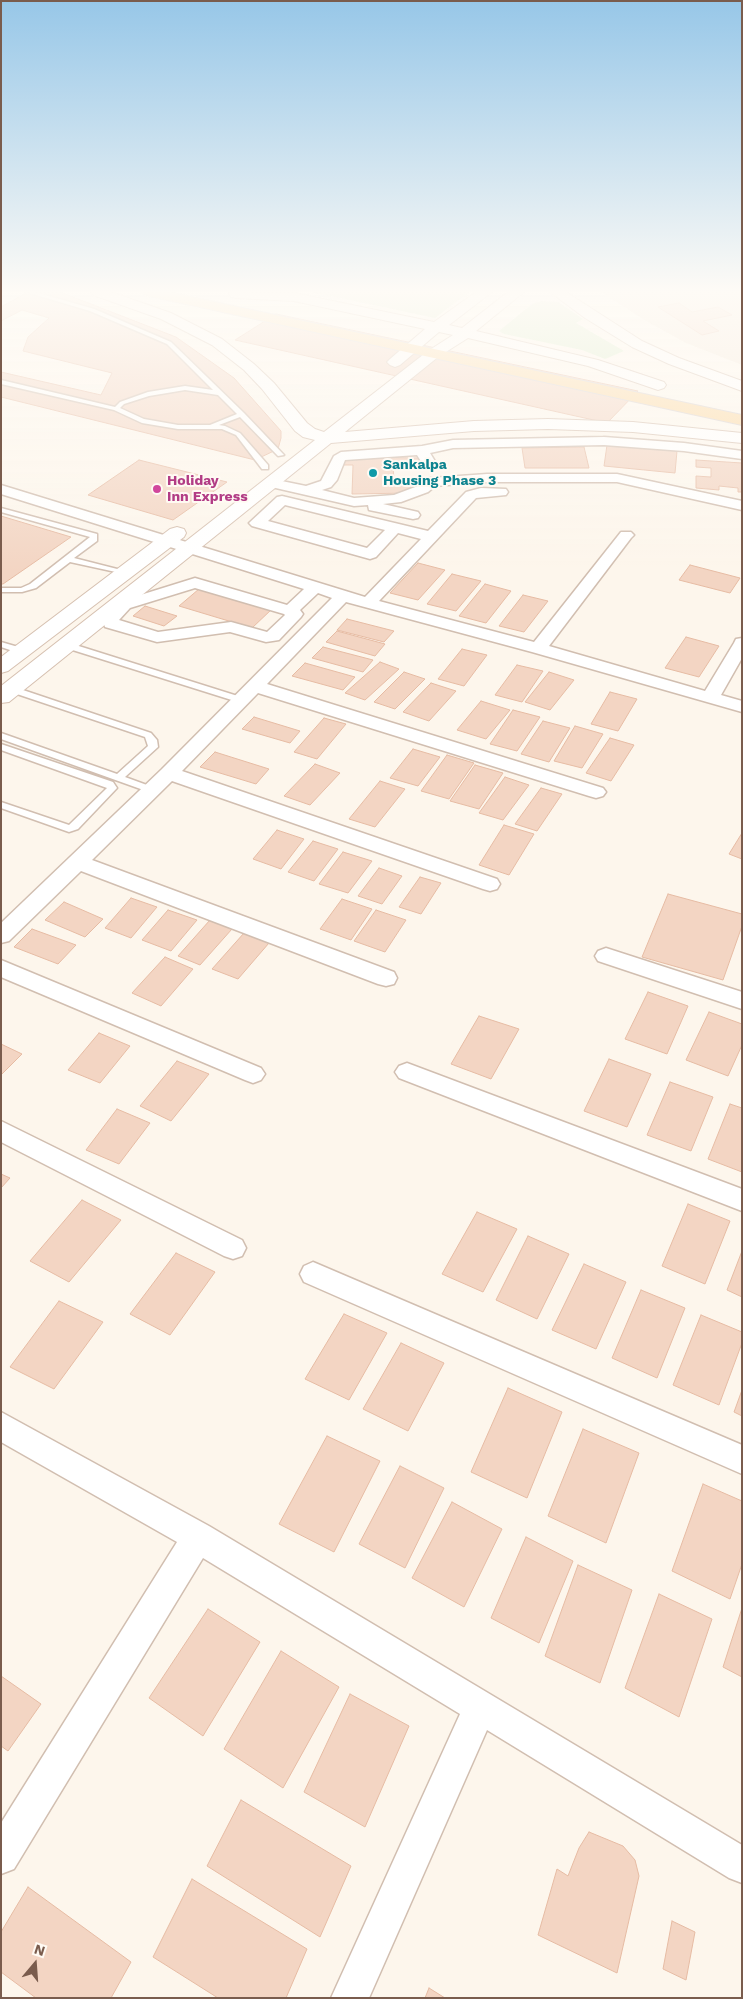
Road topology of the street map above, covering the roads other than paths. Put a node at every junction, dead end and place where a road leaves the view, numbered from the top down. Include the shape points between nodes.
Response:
1 (15, 385) edge
2 (212, 385) edge
3 (267, 385) edge
4 (367, 385) dead end
5 (394, 385) edge
6 (579, 385) edge
7 (659, 385) edge
8 (677, 389) dead end
9 (220, 393) junction
10 (116, 409) junction
11 (242, 414) junction
12 (742, 420) edge
13 (207, 426) junction
14 (309, 433) junction
15 (328, 438) junction
16 (742, 438) edge
17 (422, 450) junction
18 (742, 454) edge
19 (280, 456) junction
20 (268, 475) junction
21 (250, 478) dead end
22 (431, 482) junction
23 (1, 489) edge
24 (307, 491) junction
25 (252, 498) junction
26 (354, 502) junction
27 (277, 505) junction
28 (742, 506) edge
29 (1, 510) edge
30 (234, 512) junction
31 (413, 515) dead end
32 (742, 518) edge
33 (261, 519) junction
34 (189, 524) dead end
35 (395, 528) junction
36 (626, 536) dead end
37 (432, 537) junction
38 (166, 540) junction
39 (188, 547) junction
40 (68, 559) junction
41 (125, 572) junction
42 (316, 587) junction
43 (1, 590) edge
44 (343, 596) junction
45 (369, 602) junction
46 (290, 611) junction
47 (742, 643) edge
48 (1, 644) edge
49 (66, 645) junction
50 (538, 648) junction
51 (22, 652) junction
52 (1, 668) edge
53 (255, 686) junction
54 (6, 693) edge
55 (710, 698) junction
56 (241, 700) junction
57 (742, 706) edge
58 (1, 736) edge
59 (1, 747) edge
60 (169, 773) junction
61 (120, 777) junction
62 (152, 790) junction
63 (596, 792) dead end
64 (1, 805) edge
65 (78, 862) junction
66 (490, 884) dead end
67 (1, 936) edge
68 (606, 956) dead end
69 (1, 968) edge
70 (386, 978) dead end
71 (742, 1001) edge
72 (407, 1072) dead end
73 (253, 1074) dead end
74 (1, 1131) edge
75 (742, 1200) edge
76 (234, 1248) dead end
77 (313, 1274) dead end
78 (1, 1426) edge
79 (742, 1460) edge
80 (198, 1537) junction
81 (480, 1707) junction
82 (1, 1856) edge
83 (742, 1865) edge
84 (350, 1998) edge

1 - 10 lane
2 - 9 lane
3 - 14 street via 301,428
4 - 14 street
5 - 15 street
6 - 12 main road
7 - 8 main road
9 - 10 lane via 185,388 148,394 122,403
9 - 11 lane
10 - 13 lane via 142,421 178,427
11 - 13 lane
11 - 19 lane
13 - 20 lane via 223,427 238,434
14 - 15 street
14 - 19 street
15 - 16 street via 474,426 548,424 642,427
15 - 20 street
17 - 18 street via 453,444 604,441
17 - 22 street via 433,476
17 - 24 street via 340,456 326,484
19 - 20 street
20 - 21 street
20 - 24 street
20 - 25 street
22 - 26 street via 423,489 396,499
22 - 28 street via 487,478 617,478
23 - 38 street
24 - 26 street
25 - 27 street
25 - 30 street
26 - 31 street
27 - 33 street
27 - 35 street via 282,500
29 - 40 lane via 94,536
30 - 33 street
30 - 39 street
32 - 37 street via 610,490 481,492 471,495
33 - 35 street via 257,523 370,554
34 - 38 street
35 - 37 street
36 - 50 street
37 - 45 street
38 - 39 street
38 - 41 street
39 - 42 street
39 - 49 street
40 - 41 lane
40 - 43 lane via 33,586 22,590
41 - 51 street
42 - 44 street
42 - 46 street
44 - 45 street
44 - 53 street
45 - 50 street
46 - 46 street via 195,583 124,605 110,618 112,623 157,637 231,627 266,638 274,636 295,614
47 - 55 street
48 - 51 lane
49 - 54 street
49 - 56 lane
50 - 55 street
51 - 52 street
53 - 56 street
53 - 63 street
54 - 61 lane via 148,735 153,747
55 - 57 street
56 - 60 street
58 - 61 lane
59 - 64 lane via 110,784 112,788 69,829
60 - 62 street
60 - 66 street
61 - 62 lane
62 - 65 street
65 - 67 street
65 - 70 street
68 - 71 street
69 - 73 street
72 - 75 street
74 - 76 street
77 - 79 street
78 - 80 street
80 - 81 street
80 - 82 street
81 - 83 street
81 - 84 street

